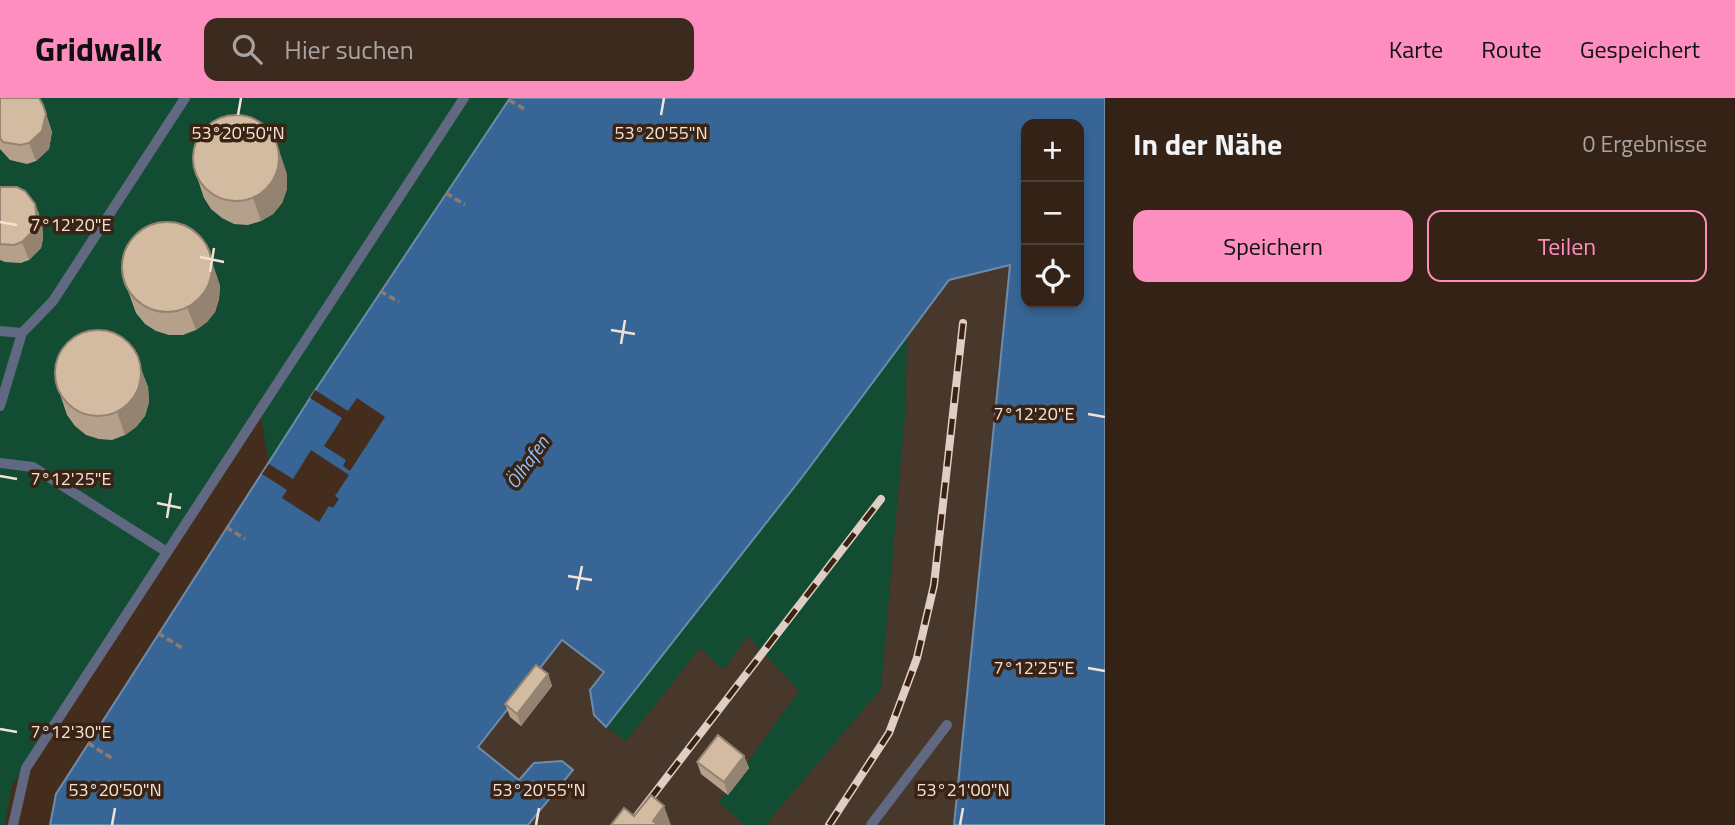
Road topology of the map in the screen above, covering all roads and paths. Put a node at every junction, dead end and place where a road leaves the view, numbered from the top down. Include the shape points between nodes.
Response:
1 (185, 98) edge
2 (464, 98) edge
3 (509, 100) dead end
4 (526, 110) dead end
5 (446, 193) dead end
6 (465, 205) dead end
7 (380, 290) dead end
8 (399, 302) dead end
9 (0, 331) edge
10 (22, 333) junction
11 (0, 406) edge
12 (0, 463) edge
13 (226, 527) dead end
14 (245, 539) dead end
15 (167, 552) junction
16 (158, 633) dead end
17 (182, 648) dead end
18 (947, 725) dead end
19 (88, 743) dead end
20 (113, 759) dead end
21 (13, 825) edge
22 (871, 825) edge

1 - 10 lane via 53,301
2 - 15 lane
3 - 4 path
5 - 6 path
7 - 8 path
9 - 10 lane
10 - 11 lane
12 - 15 lane via 33,467
13 - 14 path
15 - 21 lane via 26,768
16 - 17 path
18 - 22 lane
19 - 20 path

